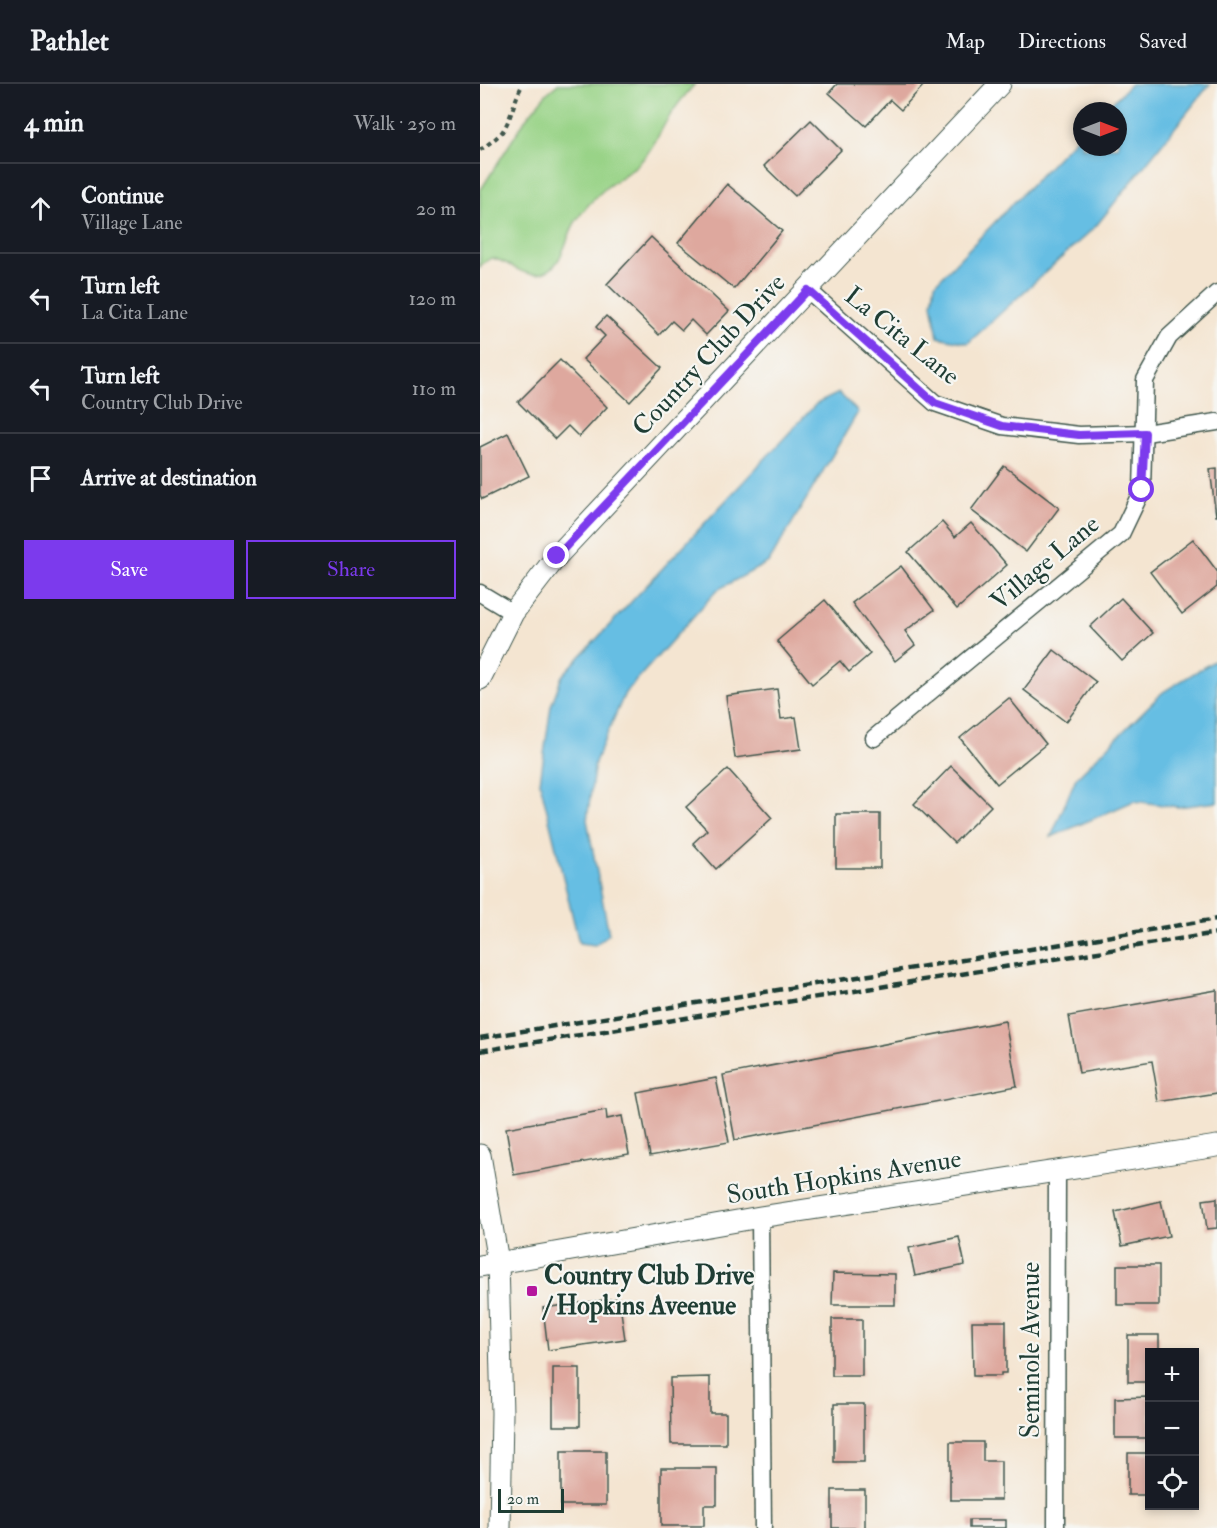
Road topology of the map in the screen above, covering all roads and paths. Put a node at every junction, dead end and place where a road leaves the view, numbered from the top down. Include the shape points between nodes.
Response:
1 (524, 84) edge
2 (1000, 84) edge
3 (480, 150) edge
4 (808, 290) junction
5 (1217, 293) edge
6 (1217, 422) edge
7 (1145, 433) junction
8 (480, 593) edge
9 (513, 613) junction
10 (480, 679) edge
11 (874, 738) dead end
12 (1217, 1146) edge
13 (480, 1155) edge
14 (1057, 1171) junction
15 (760, 1217) junction
16 (489, 1264) edge
17 (500, 1528) edge
18 (763, 1528) edge
19 (1056, 1528) edge

1 - 3 path via 501,133
2 - 4 street, Country Club Drive
4 - 7 street, La Cita Lane via 935,403 1002,426 1079,435
4 - 9 street, Country Club Drive via 557,556
5 - 7 street, Village Lane via 1169,336 1145,380
6 - 7 street, La Cita Lane
7 - 11 street, Village Lane via 1142,490 1121,534
8 - 9 street
9 - 10 street, Country Club Drive
12 - 14 street, South Hopkins Avenue
13 - 16 street
14 - 15 street, South Hopkins Avenue
14 - 19 street, Seminole Avenue
15 - 16 street, South Hopkins Avenue
15 - 18 street
16 - 17 street via 501,1413

